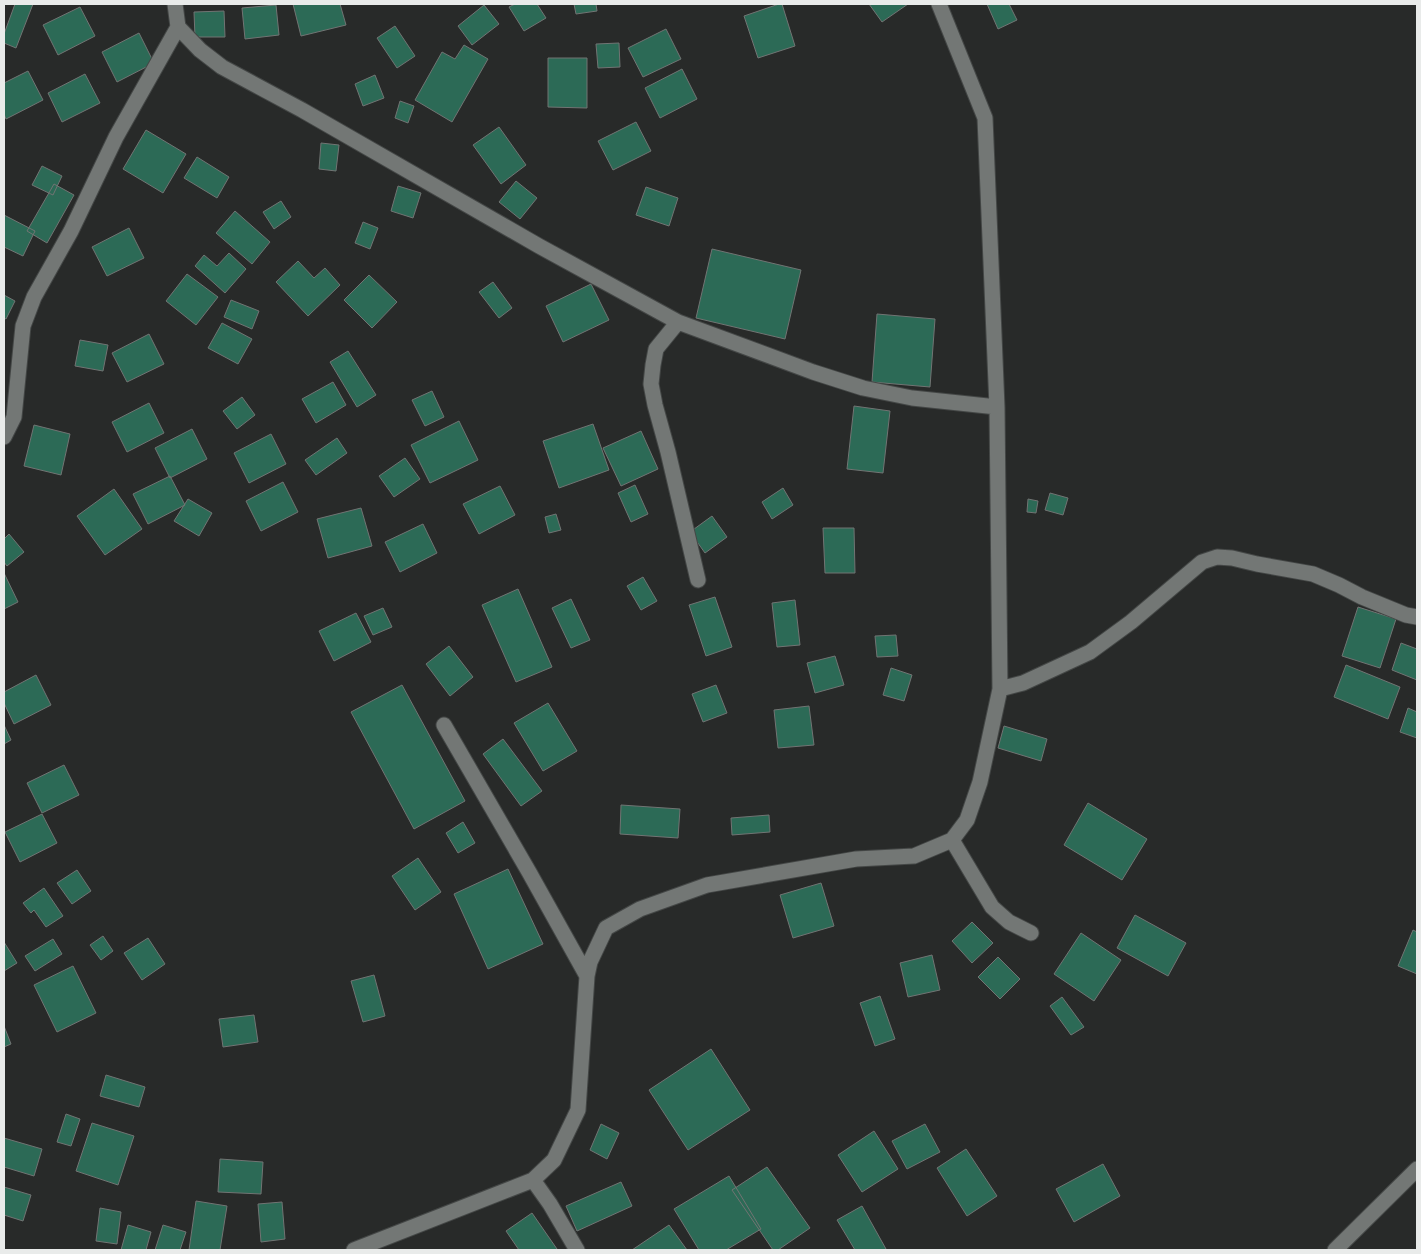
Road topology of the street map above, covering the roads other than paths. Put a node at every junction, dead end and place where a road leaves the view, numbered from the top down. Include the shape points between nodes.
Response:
1 (175, 4) edge
2 (940, 4) edge
3 (178, 27) junction
4 (678, 322) junction
5 (997, 407) junction
6 (4, 437) edge
7 (698, 580) dead end
8 (1417, 617) edge
9 (1000, 689) junction
10 (444, 725) dead end
11 (952, 840) junction
12 (1031, 933) dead end
13 (587, 976) junction
14 (1417, 1170) edge
15 (533, 1180) junction
16 (354, 1250) edge
17 (577, 1250) edge
18 (1335, 1250) edge

1 - 3 street
2 - 5 street via 985,118
3 - 4 street via 222,67
3 - 6 street via 116,137 71,231 34,296 23,326 14,417
4 - 5 street via 863,388 912,398
4 - 7 street via 656,349 652,384
5 - 9 street
8 - 9 street via 1312,574 1217,557 1202,562 1090,652 1023,683
9 - 11 street via 980,782 967,820
10 - 13 street
11 - 12 street via 992,907 1009,922
11 - 13 street via 914,856 856,859 707,886 640,909 606,928
13 - 15 street via 578,1110 554,1160
14 - 18 street
15 - 16 street
15 - 17 street

